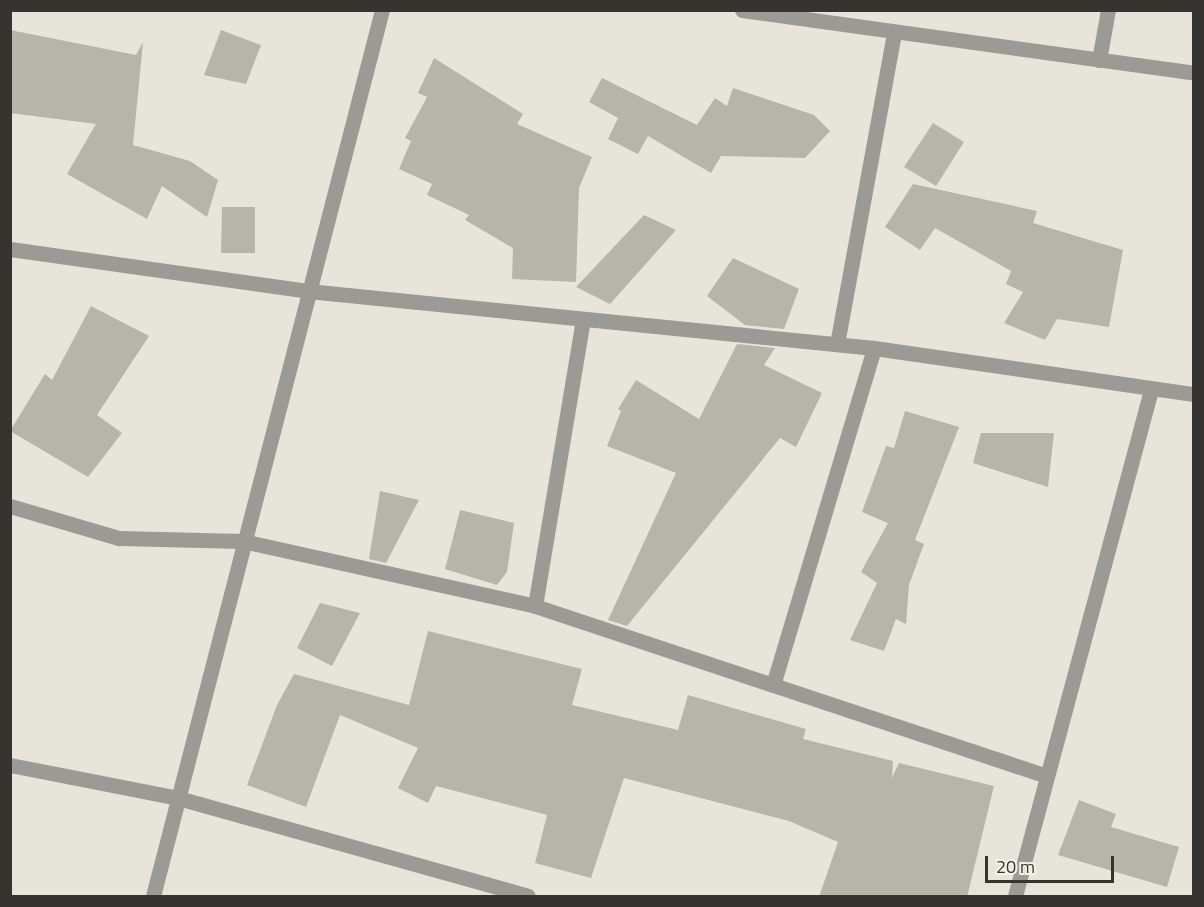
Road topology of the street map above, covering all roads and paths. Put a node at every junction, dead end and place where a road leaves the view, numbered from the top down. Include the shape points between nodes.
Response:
1 (382, 10) edge
2 (742, 10) edge
3 (1108, 10) edge
4 (775, 12) edge
5 (894, 32) junction
6 (1099, 60) junction
7 (1194, 73) edge
8 (10, 249) edge
9 (308, 291) junction
10 (583, 319) junction
11 (837, 344) junction
12 (874, 348) junction
13 (1151, 390) junction
14 (1194, 394) edge
15 (10, 506) edge
16 (243, 541) junction
17 (535, 606) junction
18 (773, 685) junction
19 (10, 765) edge
20 (1047, 776) junction
21 (178, 798) junction
22 (153, 897) edge
23 (528, 897) edge
24 (1015, 897) edge

1 - 9 street
2 - 4 street
3 - 6 street
4 - 5 street
5 - 6 street
5 - 11 street
6 - 7 street
8 - 9 street
9 - 10 street
9 - 16 street
10 - 11 street
10 - 17 street
11 - 12 street
12 - 13 street
12 - 18 street
13 - 14 street
13 - 20 street
15 - 16 street via 119,538
16 - 17 street
16 - 21 street
17 - 18 street
18 - 20 street
19 - 21 street
20 - 24 street
21 - 22 street
21 - 23 street

